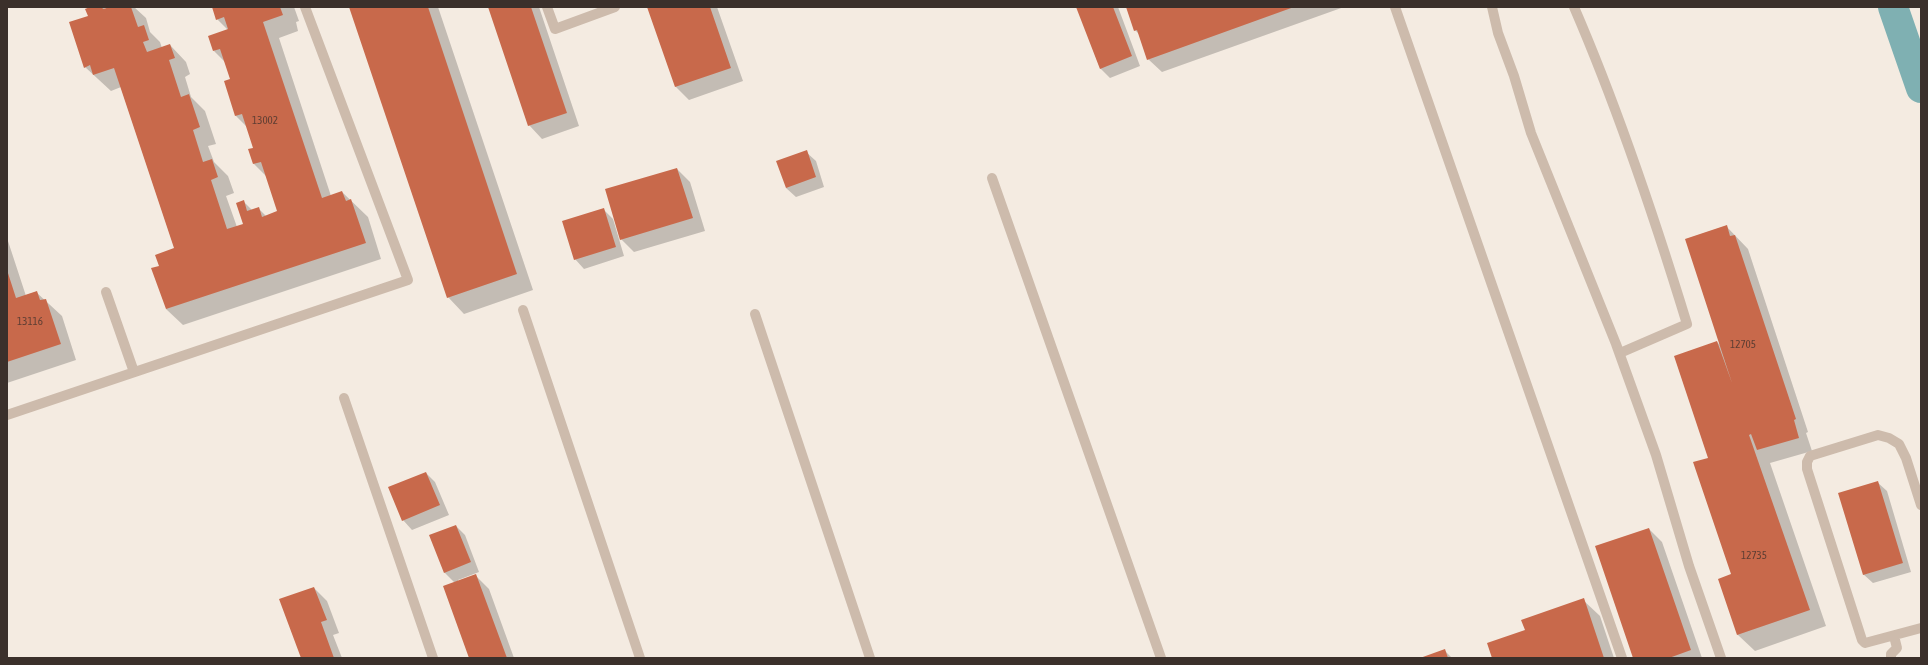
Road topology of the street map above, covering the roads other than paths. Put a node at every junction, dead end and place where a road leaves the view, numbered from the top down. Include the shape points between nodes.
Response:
1 (305, 7) edge
2 (547, 7) edge
3 (615, 7) edge
4 (1395, 7) edge
5 (1492, 7) edge
6 (1574, 7) edge
7 (992, 178) dead end
8 (106, 292) dead end
9 (523, 310) dead end
10 (755, 314) dead end
11 (1620, 354) junction
12 (134, 372) junction
13 (344, 398) dead end
14 (7, 415) edge
15 (1921, 505) edge
16 (1921, 628) edge
17 (1894, 636) junction
18 (433, 658) edge
19 (640, 658) edge
20 (870, 658) edge
21 (1161, 658) edge
22 (1622, 658) edge
23 (1721, 658) edge
24 (1891, 658) edge

1 - 12 lane via 408,280
2 - 3 lane via 554,29
4 - 22 lane
5 - 11 lane via 1531,133
6 - 11 lane via 1629,144 1687,324
7 - 21 lane
8 - 12 lane
9 - 19 lane
10 - 20 lane
11 - 23 lane via 1656,455 1689,566
12 - 14 lane
13 - 18 lane
15 - 17 lane via 1906,458 1899,444 1889,438 1878,435 1810,456 1807,462 1807,469 1862,640 1865,644
16 - 17 lane
17 - 24 lane via 1897,648 1891,654

